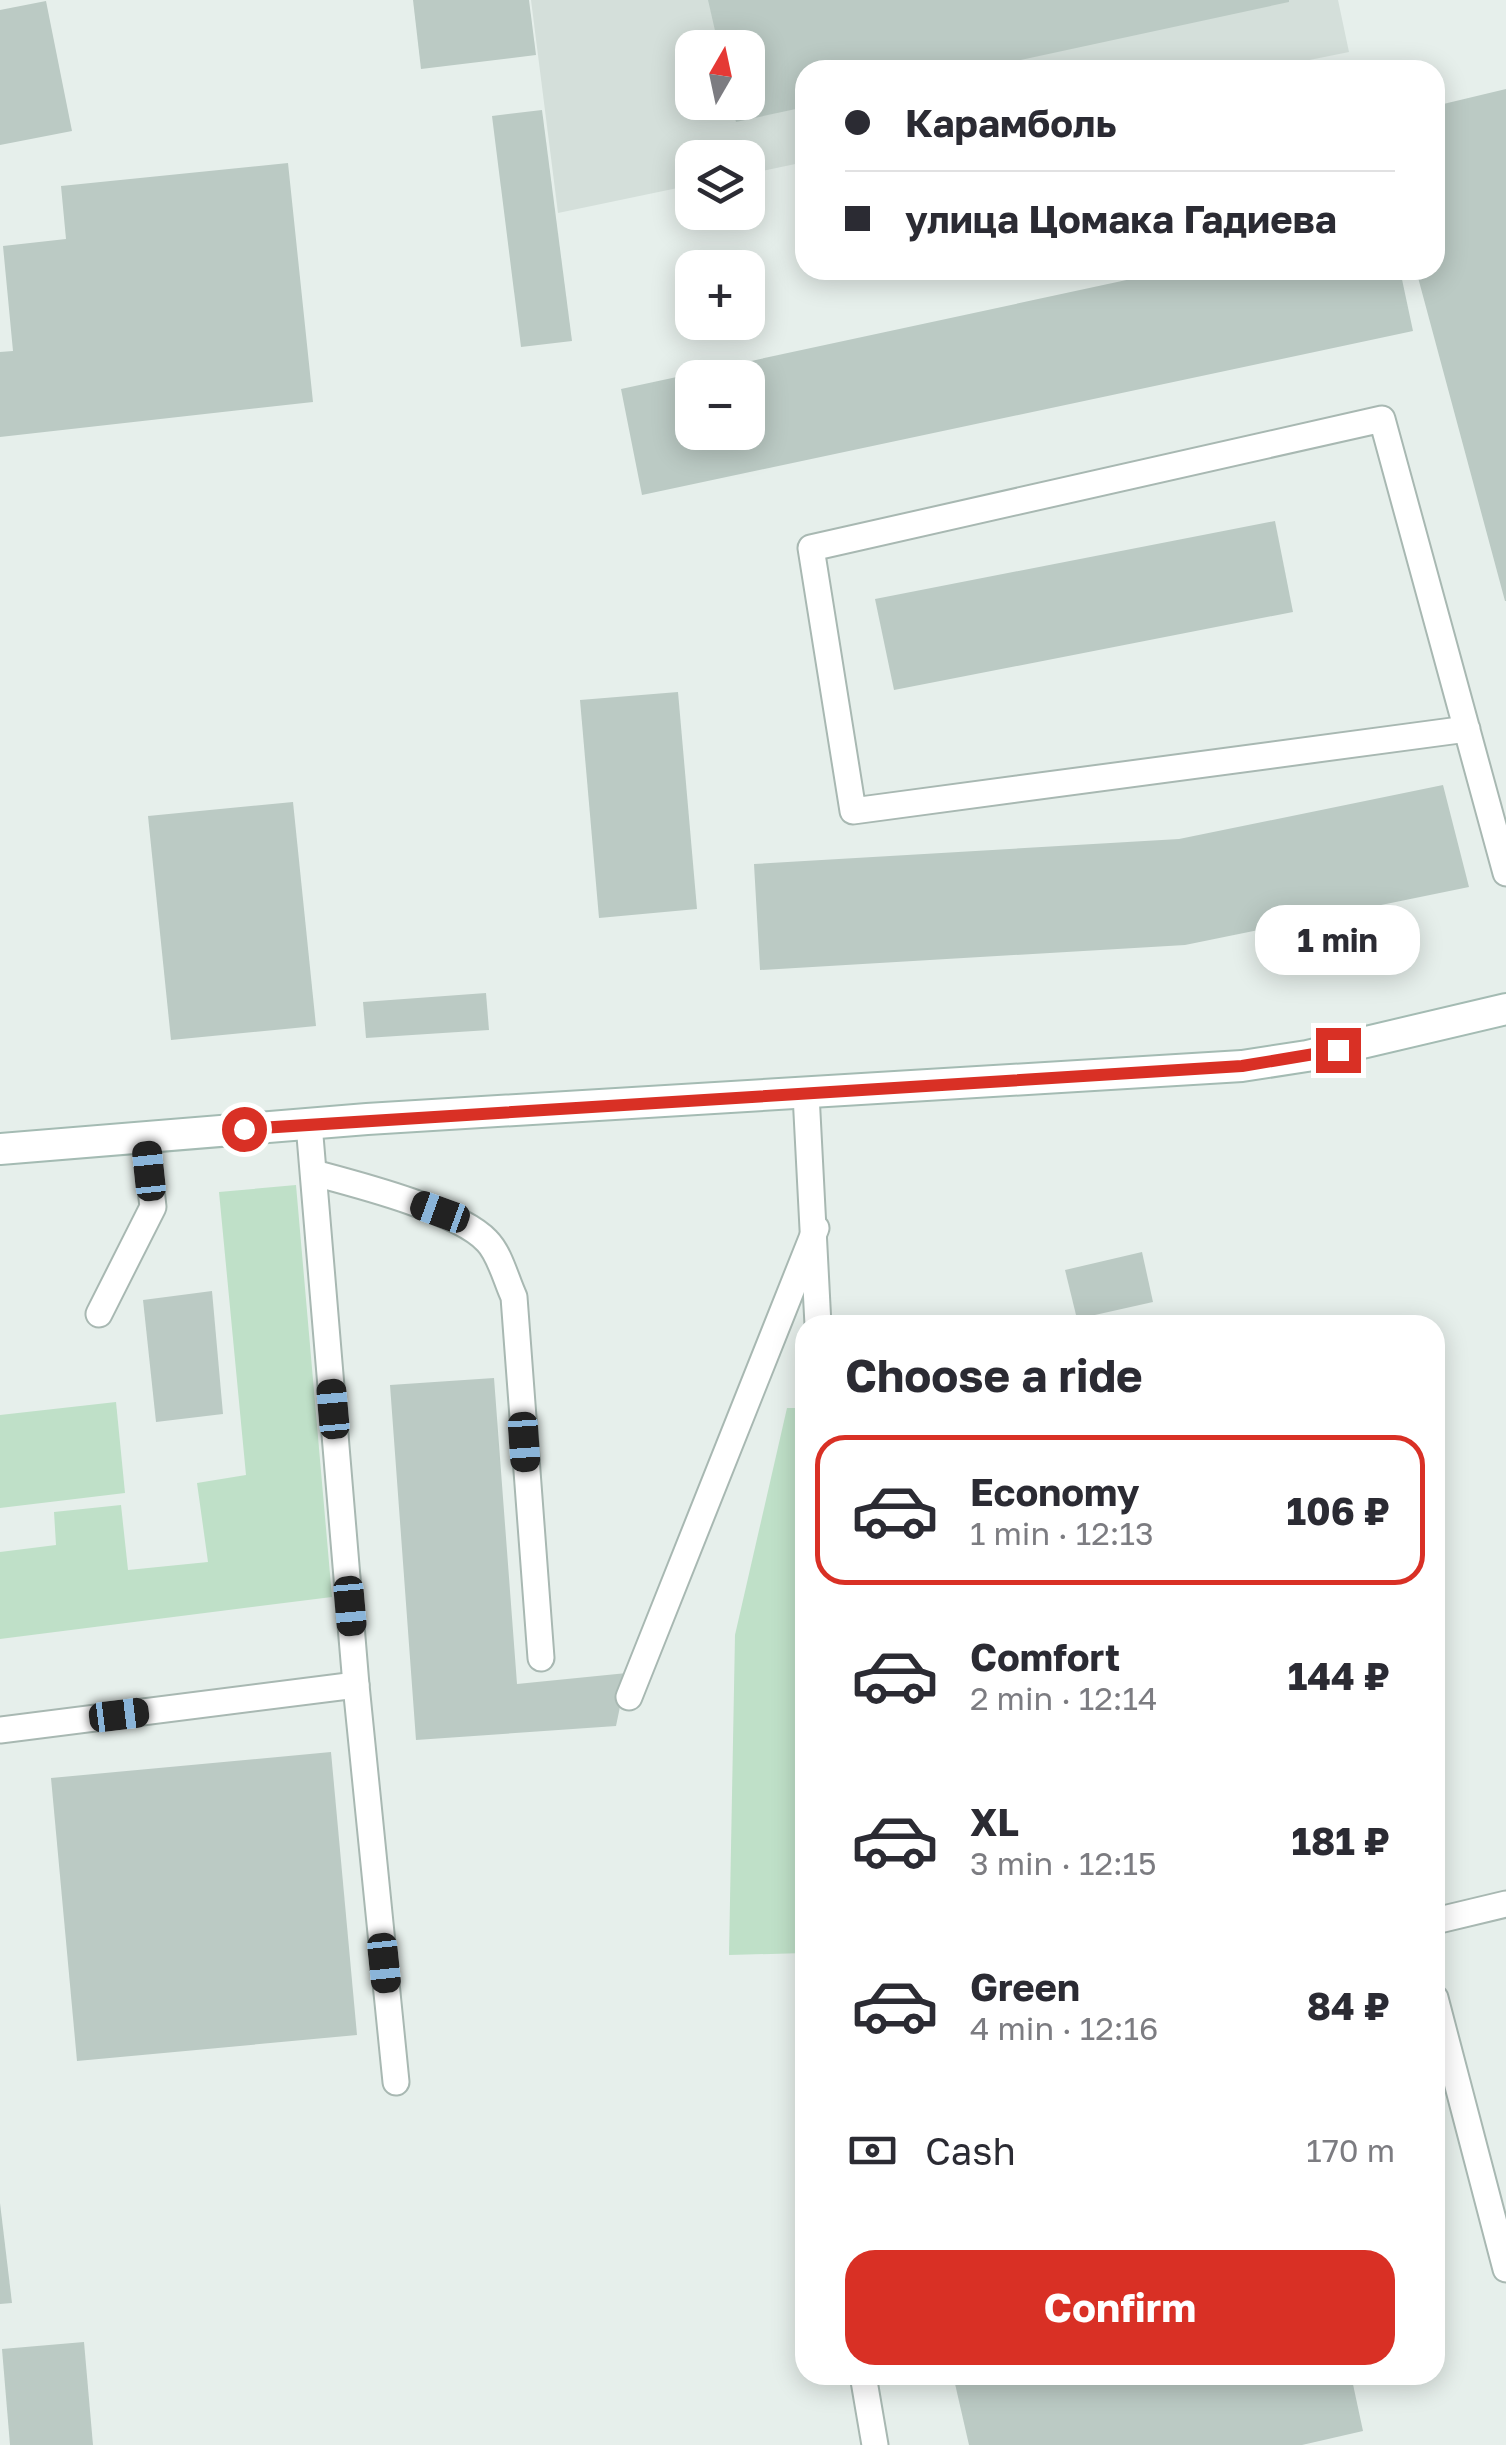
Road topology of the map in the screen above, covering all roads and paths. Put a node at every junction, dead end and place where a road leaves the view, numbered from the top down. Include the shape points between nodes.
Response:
1 (1467, 729) junction
2 (1506, 872) edge
3 (1506, 1009) edge
4 (806, 1094) junction
5 (309, 1124) junction
6 (145, 1136) junction
7 (0, 1149) edge
8 (314, 1173) junction
9 (816, 1228) junction
10 (99, 1314) dead end
11 (818, 1315) edge
12 (541, 1658) dead end
13 (356, 1685) junction
14 (629, 1697) dead end
15 (0, 1730) edge
16 (1506, 1904) edge
17 (1445, 1919) edge
18 (1445, 2036) edge
19 (396, 2082) dead end
20 (1506, 2269) edge
21 (864, 2385) edge
22 (874, 2445) edge

1 - 1 lane via 1382,419 811,548 852,810
1 - 2 lane
3 - 4 main road via 1242,1066
4 - 5 main road
4 - 9 lane
5 - 6 main road
5 - 8 lane
6 - 7 main road
6 - 10 lane via 154,1206
8 - 12 lane via 440,1212 487,1240 499,1264 514,1297
8 - 13 lane
9 - 11 lane
9 - 14 lane
13 - 15 lane
13 - 19 lane
16 - 17 lane
18 - 20 lane
21 - 22 lane

